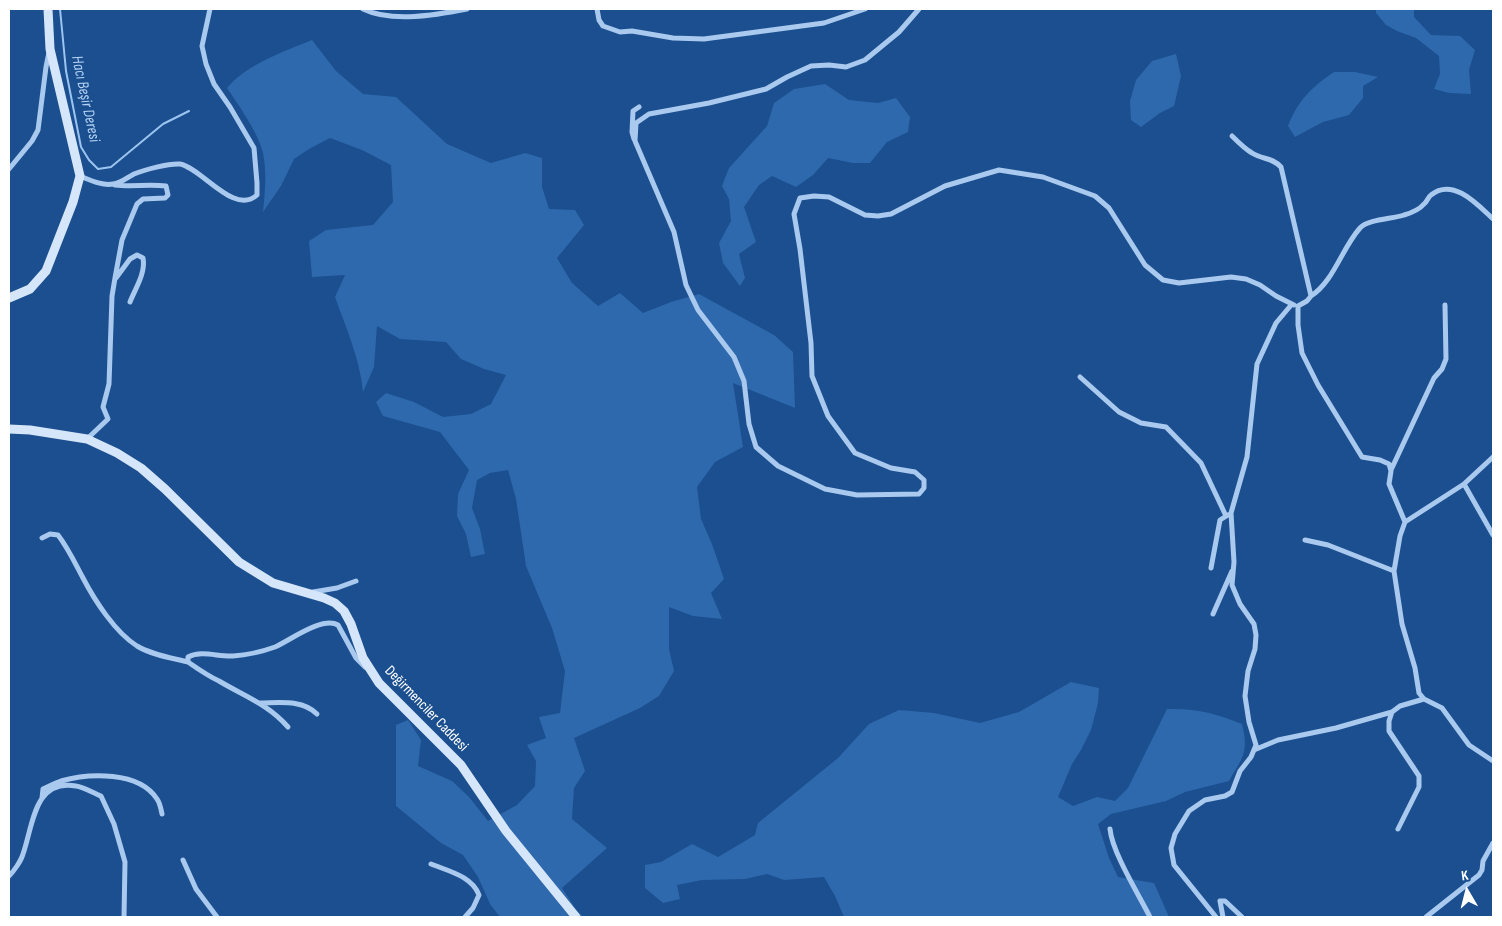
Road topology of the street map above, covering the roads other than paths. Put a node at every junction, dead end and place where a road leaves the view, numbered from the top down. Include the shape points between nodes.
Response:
1 (47, 9) edge
2 (210, 9) edge
3 (362, 9) edge
4 (467, 9) edge
5 (597, 9) edge
6 (865, 9) edge
7 (919, 9) edge
8 (858, 10) edge
9 (50, 50) junction
10 (639, 107) dead end
11 (1232, 136) dead end
12 (635, 141) junction
13 (9, 169) edge
14 (80, 176) junction
15 (114, 184) junction
16 (1493, 219) edge
17 (115, 278) junction
18 (1310, 296) junction
19 (9, 298) edge
20 (130, 302) dead end
21 (1295, 305) junction
22 (1445, 305) dead end
23 (1080, 377) dead end
24 (9, 429) edge
25 (87, 439) junction
26 (1493, 457) edge
27 (1391, 471) junction
28 (1464, 484) junction
29 (1229, 515) junction
30 (1405, 522) junction
31 (1493, 535) edge
32 (42, 538) dead end
33 (1305, 540) dead end
34 (1211, 568) dead end
35 (1234, 569) junction
36 (1394, 571) junction
37 (356, 581) dead end
38 (303, 592) junction
39 (1213, 614) dead end
40 (188, 662) junction
41 (379, 682) junction
42 (1424, 699) junction
43 (256, 703) junction
44 (1392, 712) junction
45 (317, 714) dead end
46 (288, 727) dead end
47 (1254, 750) junction
48 (1493, 761) edge
49 (41, 798) junction
50 (162, 814) dead end
51 (1110, 829) dead end
52 (1398, 829) dead end
53 (1493, 843) edge
54 (183, 860) dead end
55 (431, 864) dead end
56 (9, 876) edge
57 (124, 917) edge
58 (217, 917) edge
59 (465, 917) edge
60 (576, 917) edge
61 (1150, 917) edge
62 (1216, 917) edge
63 (1223, 917) edge
64 (1242, 917) edge
65 (1426, 917) edge

1 - 9 main road
2 - 15 street via 202,46 206,64 214,84 254,148 257,195 246,200 226,195 196,171 179,164 136,174
3 - 4 street via 374,14 415,16
5 - 8 street via 603,26 620,32 704,39 824,23
6 - 8 street
7 - 12 street via 899,32 865,60 846,67 811,66 745,96 649,114 636,123
9 - 13 street via 38,130
9 - 14 main road
10 - 12 street via 633,111
11 - 18 street via 1250,152 1275,160 1281,167
12 - 21 street via 674,232 686,285 698,310 734,357 744,382 749,424 756,447 778,466 825,489 858,495 919,494 924,488 924,480 915,472 891,468 854,452 828,416 812,376 794,214 800,198 829,197 865,215 878,216 891,214 945,186 999,170 1043,177 1095,196 1109,208 1145,265 1163,280 1180,284 1231,277 1246,279
14 - 15 street
14 - 19 main road via 46,271 30,289
15 - 17 street via 128,187 150,184 166,186 168,190 164,198 143,199 137,204 122,240
16 - 18 street via 1465,194 1455,190 1446,189 1431,195 1424,205 1411,213 1362,225 1320,290
17 - 20 street via 130,259 138,255 143,258 142,275
17 - 25 street via 108,384 103,407 108,418
18 - 21 street via 1307,301
21 - 27 street via 1302,353 1318,385 1362,457 1380,460 1388,464
21 - 29 street via 1276,323 1258,364 1247,457
22 - 27 street via 1446,359
23 - 29 street via 1118,412 1141,423 1166,427 1201,463
24 - 25 main road, Değirmenciler Caddesi
25 - 38 main road, Değirmenciler Caddesi via 117,452 141,468 239,562 273,583
26 - 28 street
27 - 30 street via 1389,484
28 - 30 street
28 - 31 street
29 - 34 street via 1220,520
29 - 35 street
30 - 36 street
32 - 40 street via 58,535 84,581 124,636 139,647
33 - 36 street via 1328,545
35 - 39 street
35 - 47 street via 1232,585 1254,624 1256,634 1256,649 1248,671 1245,696 1256,745
36 - 42 street via 1402,624 1417,687
37 - 38 street via 320,592
38 - 41 main road, Değirmenciler Caddesi via 336,603 344,612 363,658
40 - 41 street via 188,656 197,652 232,656 250,654 333,622 338,625 356,658
40 - 43 street
41 - 60 main road, Değirmenciler Caddesi via 461,765 506,831
42 - 44 street via 1400,706
42 - 48 street via 1442,708 1469,746
43 - 45 street via 304,704
43 - 46 street via 270,709
44 - 47 street via 1278,740
44 - 52 street via 1388,720 1389,731 1419,776 1419,787
47 - 62 street via 1240,771 1232,792 1205,800 1189,811 1175,834 1171,848 1174,865
49 - 50 street via 43,789 61,781 108,776 128,778 149,790 158,800
49 - 56 street via 23,855
49 - 57 street via 57,786 76,786 101,796 114,824 125,862
51 - 61 street via 1127,873
53 - 65 street via 1478,876
54 - 58 street via 196,889
55 - 59 street via 476,886 479,895
63 - 64 street via 1220,901 1225,901

